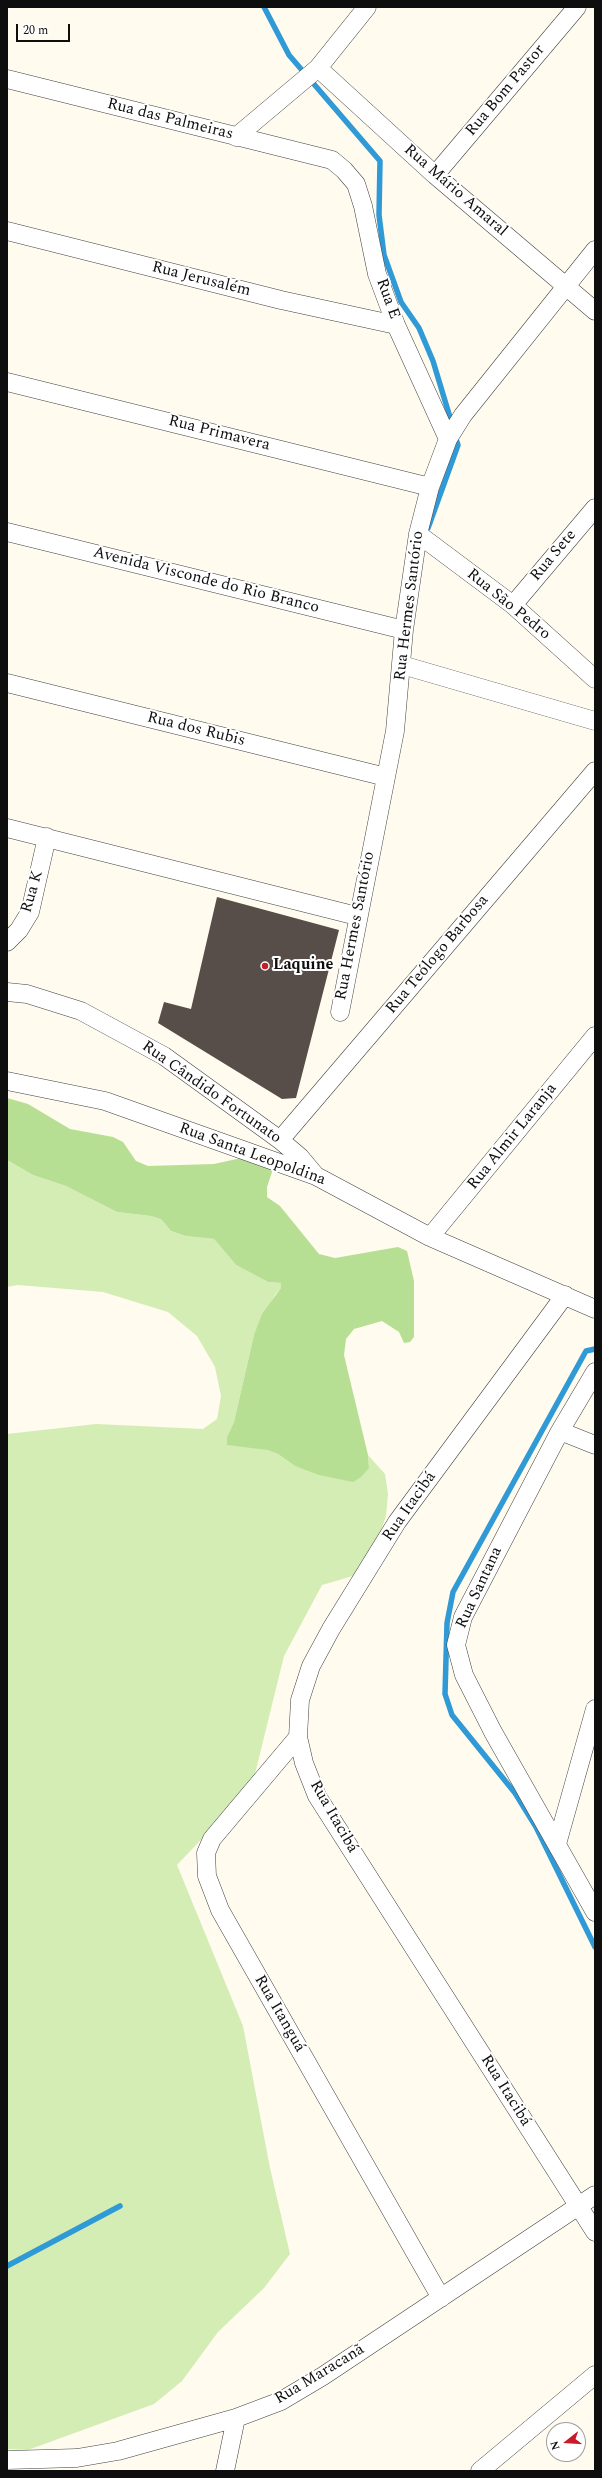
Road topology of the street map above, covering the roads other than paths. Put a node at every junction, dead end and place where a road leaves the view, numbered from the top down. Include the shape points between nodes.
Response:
1 (367, 7) edge
2 (577, 7) edge
3 (318, 68) junction
4 (7, 79) edge
5 (236, 137) junction
6 (332, 160) joint
7 (435, 175) junction
8 (7, 232) edge
9 (595, 250) edge
10 (565, 287) junction
11 (595, 312) edge
12 (396, 325) junction
13 (7, 382) edge
14 (448, 439) junction
15 (430, 487) junction
16 (595, 508) edge
17 (7, 532) edge
18 (418, 534) junction
19 (513, 605) junction
20 (404, 630) junction
21 (402, 666) junction
22 (595, 679) edge
23 (7, 683) edge
24 (595, 720) edge
25 (595, 771) edge
26 (386, 777) junction
27 (7, 828) edge
28 (46, 837) junction
29 (357, 916) junction
30 (7, 942) edge
31 (7, 992) edge
32 (340, 1012) dead end
33 (595, 1036) edge
34 (7, 1081) edge
35 (280, 1140) junction
36 (316, 1176) junction
37 (430, 1237) junction
38 (565, 1295) junction
39 (595, 1309) edge
40 (595, 1372) edge
41 (560, 1431) junction
42 (595, 1445) edge
43 (595, 1709) edge
44 (298, 1737) junction
45 (557, 1844) junction
46 (595, 1912) edge
47 (595, 2195) edge
48 (577, 2206) junction
49 (595, 2232) edge
50 (441, 2298) junction
51 (595, 2375) edge
52 (236, 2418) junction
53 (7, 2460) edge
54 (225, 2471) edge
55 (480, 2471) edge

1 - 3 street
2 - 7 street, Rua Bom Pastor
3 - 5 street
3 - 7 street, Rua Mário Amaral
4 - 5 street, Rua das Palmeiras
5 - 6 street, Rua das Palmeiras
6 - 12 street, Rua E via 356,184 377,274
7 - 10 street, Rua Mário Amaral
8 - 12 street, Rua Jerusalém via 281,300
9 - 10 street, Rua Hermes Santório
10 - 11 street, Rua Mário Amaral
10 - 14 street, Rua Hermes Santório via 463,415
12 - 14 street, Rua E
13 - 15 street, Rua Primavera
14 - 15 street, Rua Hermes Santório
15 - 18 street, Rua Hermes Santório
16 - 19 street, Rua Sete
17 - 20 street, Avenida Visconde do Rio Branco
18 - 19 street, Rua São Pedro
18 - 20 street, Rua Hermes Santório
19 - 22 street, Rua São Pedro
20 - 21 street, Rua Hermes Santório
21 - 24 street
21 - 26 street, Rua Hermes Santório via 395,730
23 - 26 street, Rua dos Rubis
25 - 35 street, Rua Teólogo Barbosa
26 - 29 street, Rua Hermes Santório
27 - 28 street
28 - 29 street
28 - 30 street, Rua K via 30,912 19,930
29 - 32 street, Rua Hermes Santório
31 - 35 street, Rua Cândido Fortunato via 27,994 81,1011 164,1056
33 - 37 street, Rua Almir Laranja
34 - 36 street, Rua Santa Leopoldina via 105,1101
35 - 36 street, Rua Cândido Fortunato via 300,1157
36 - 37 street, Rua Santa Leopoldina
37 - 38 street, Rua Santa Leopoldina
38 - 39 street, Rua Santa Leopoldina
38 - 44 street, Rua Itacibá via 397,1522 331,1629 311,1666 300,1700
40 - 41 street, Rua Santana
41 - 42 street
41 - 45 street, Rua Santana via 462,1617 456,1645 464,1675 493,1732
43 - 45 street
44 - 48 street, Rua Itacibá via 304,1763 317,1796
44 - 50 street, Rua Itanguá via 212,1839 206,1853 207,1876 220,1910
45 - 46 street, Rua Santana
47 - 48 street, Rua Maracanã
48 - 49 street, Rua Itacibá
48 - 50 street, Rua Maracanã
50 - 52 street, Rua Maracanã via 282,2401
51 - 55 street
52 - 53 street, Rua Maracanã via 118,2451 77,2458
52 - 54 street

